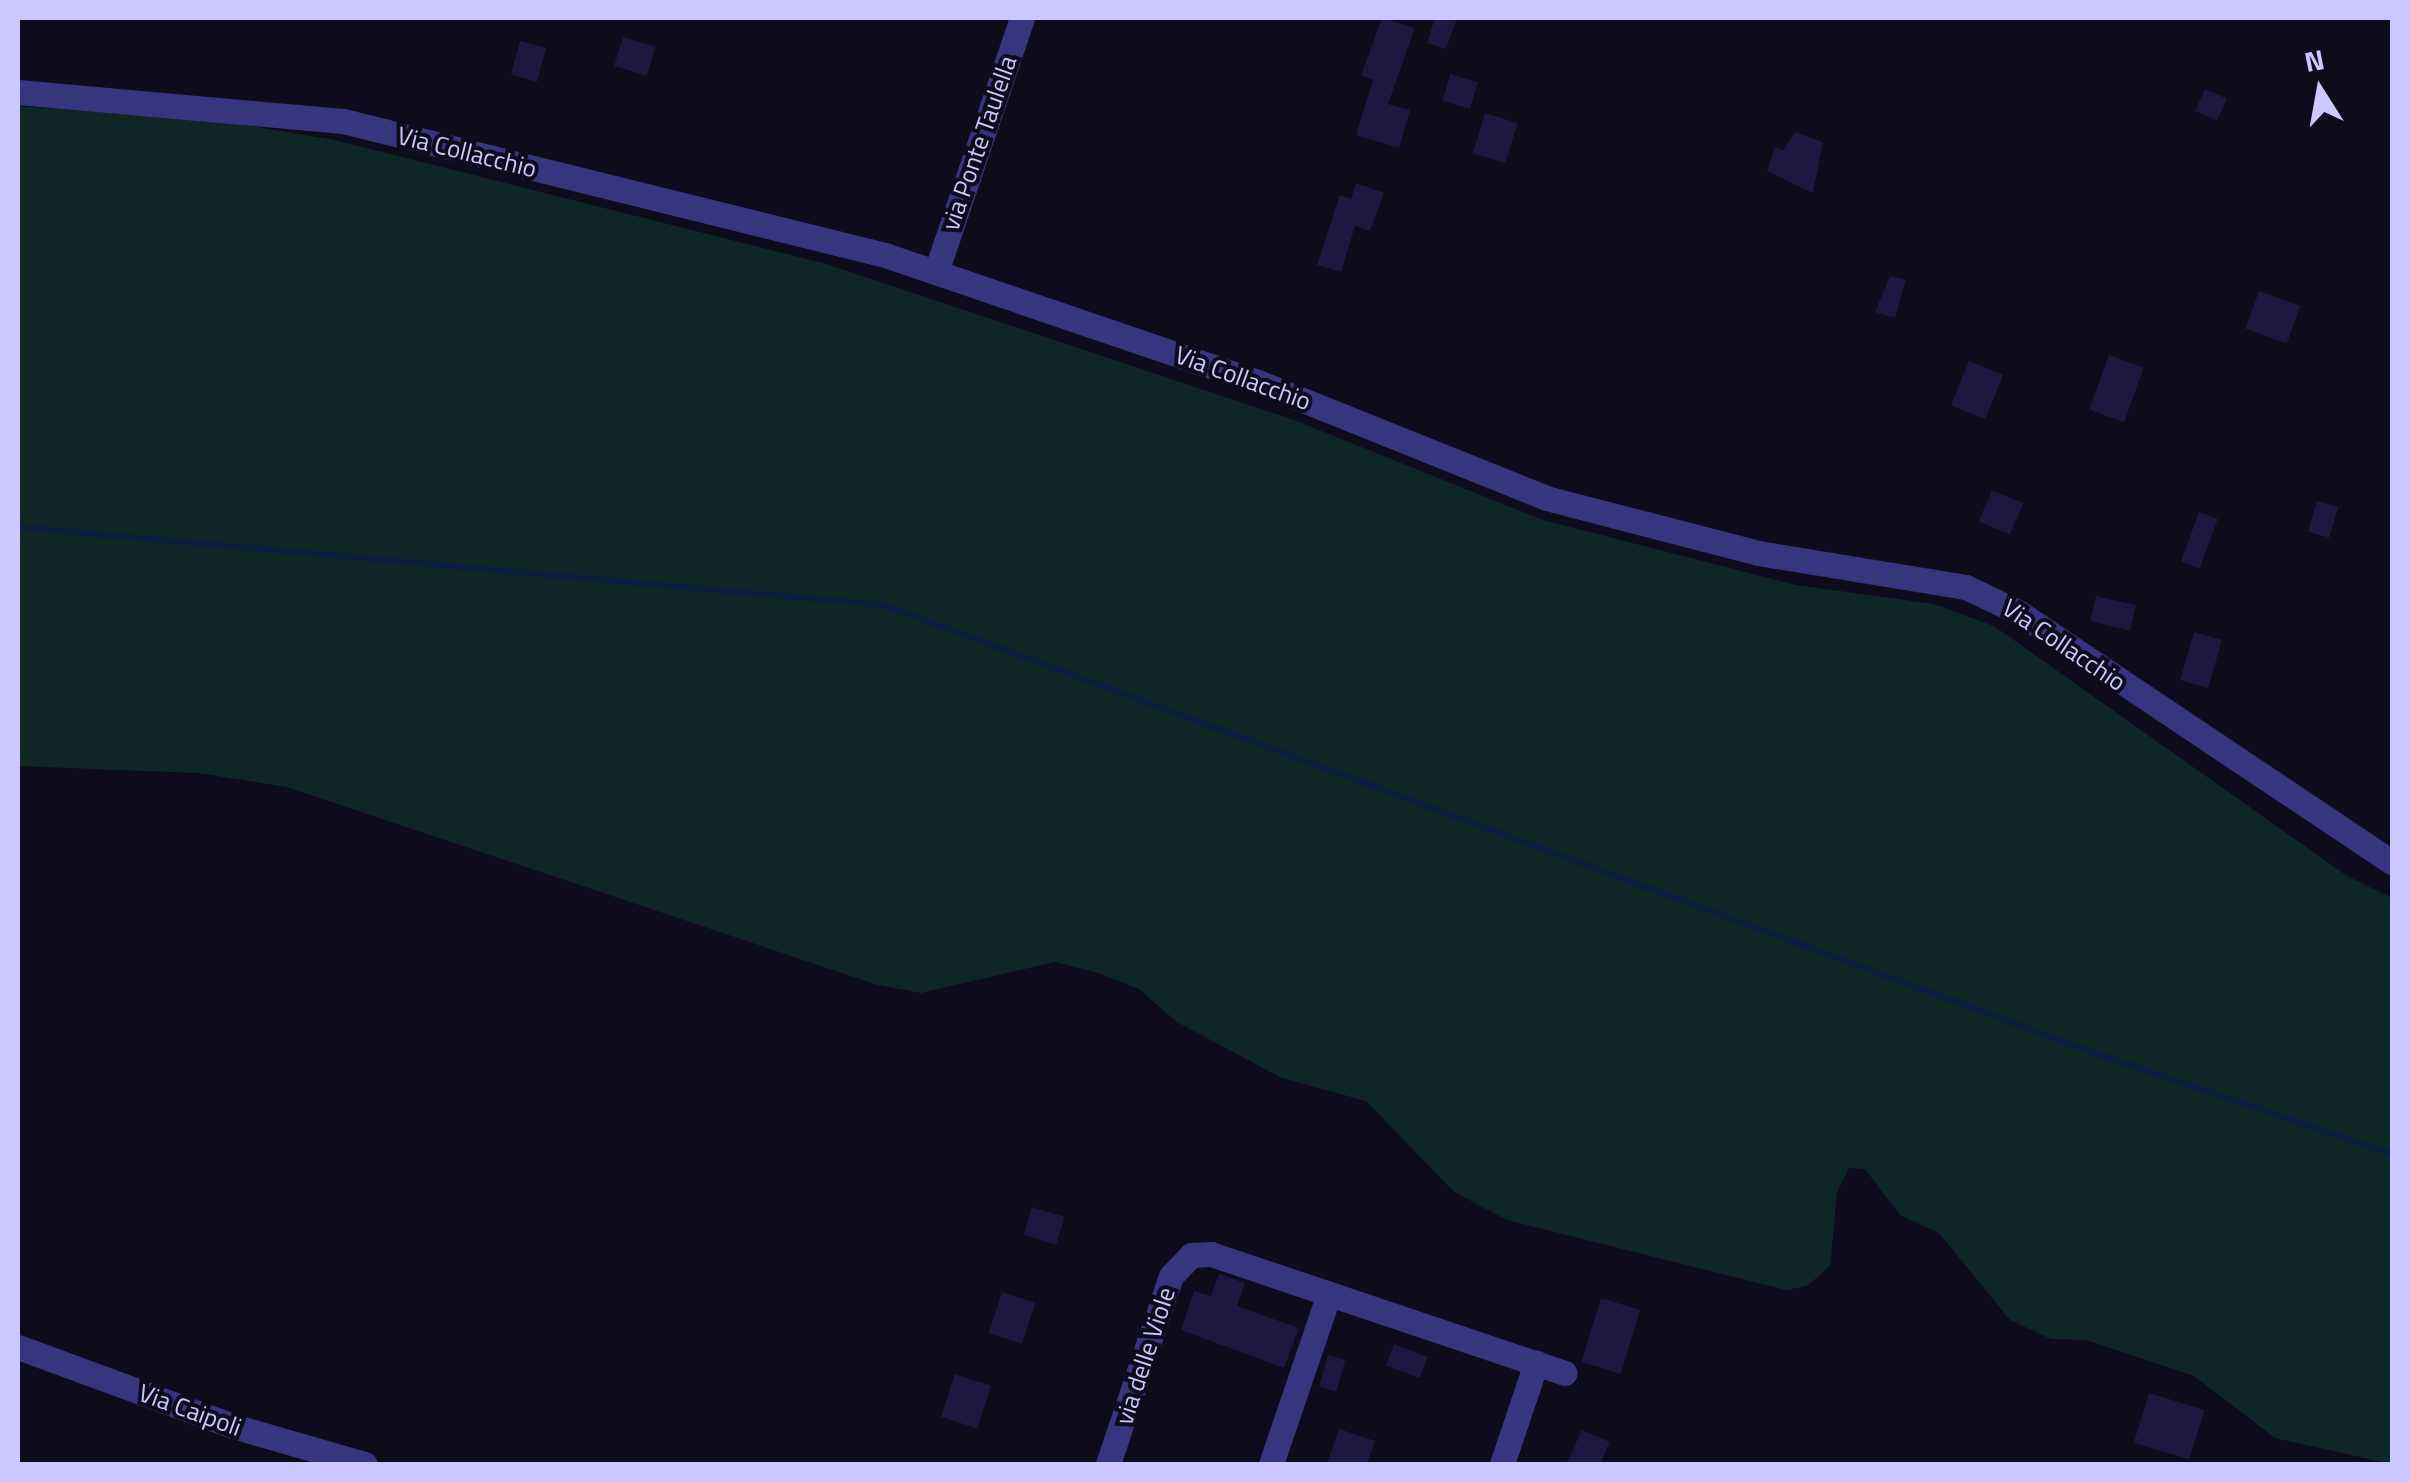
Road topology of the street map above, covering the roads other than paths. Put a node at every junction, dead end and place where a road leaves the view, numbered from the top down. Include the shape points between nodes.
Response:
1 (1022, 18) edge
2 (18, 92) edge
3 (937, 270) junction
4 (2392, 862) edge
5 (1329, 1294) junction
6 (18, 1347) edge
7 (1536, 1363) junction
8 (1564, 1372) dead end
9 (365, 1464) edge
10 (1108, 1464) edge
11 (1270, 1464) edge
12 (1502, 1464) edge

1 - 3 street, via Ponte Taulella
2 - 3 street, Via Collacchio via 342,121
3 - 4 street, Via Collacchio via 1258,382 1546,498 1758,553 1982,593
5 - 7 street
5 - 10 street, via delle Viole via 1191,1254 1172,1276
5 - 11 street
6 - 9 street, Via Caipoli via 233,1426
7 - 8 street
7 - 12 street

